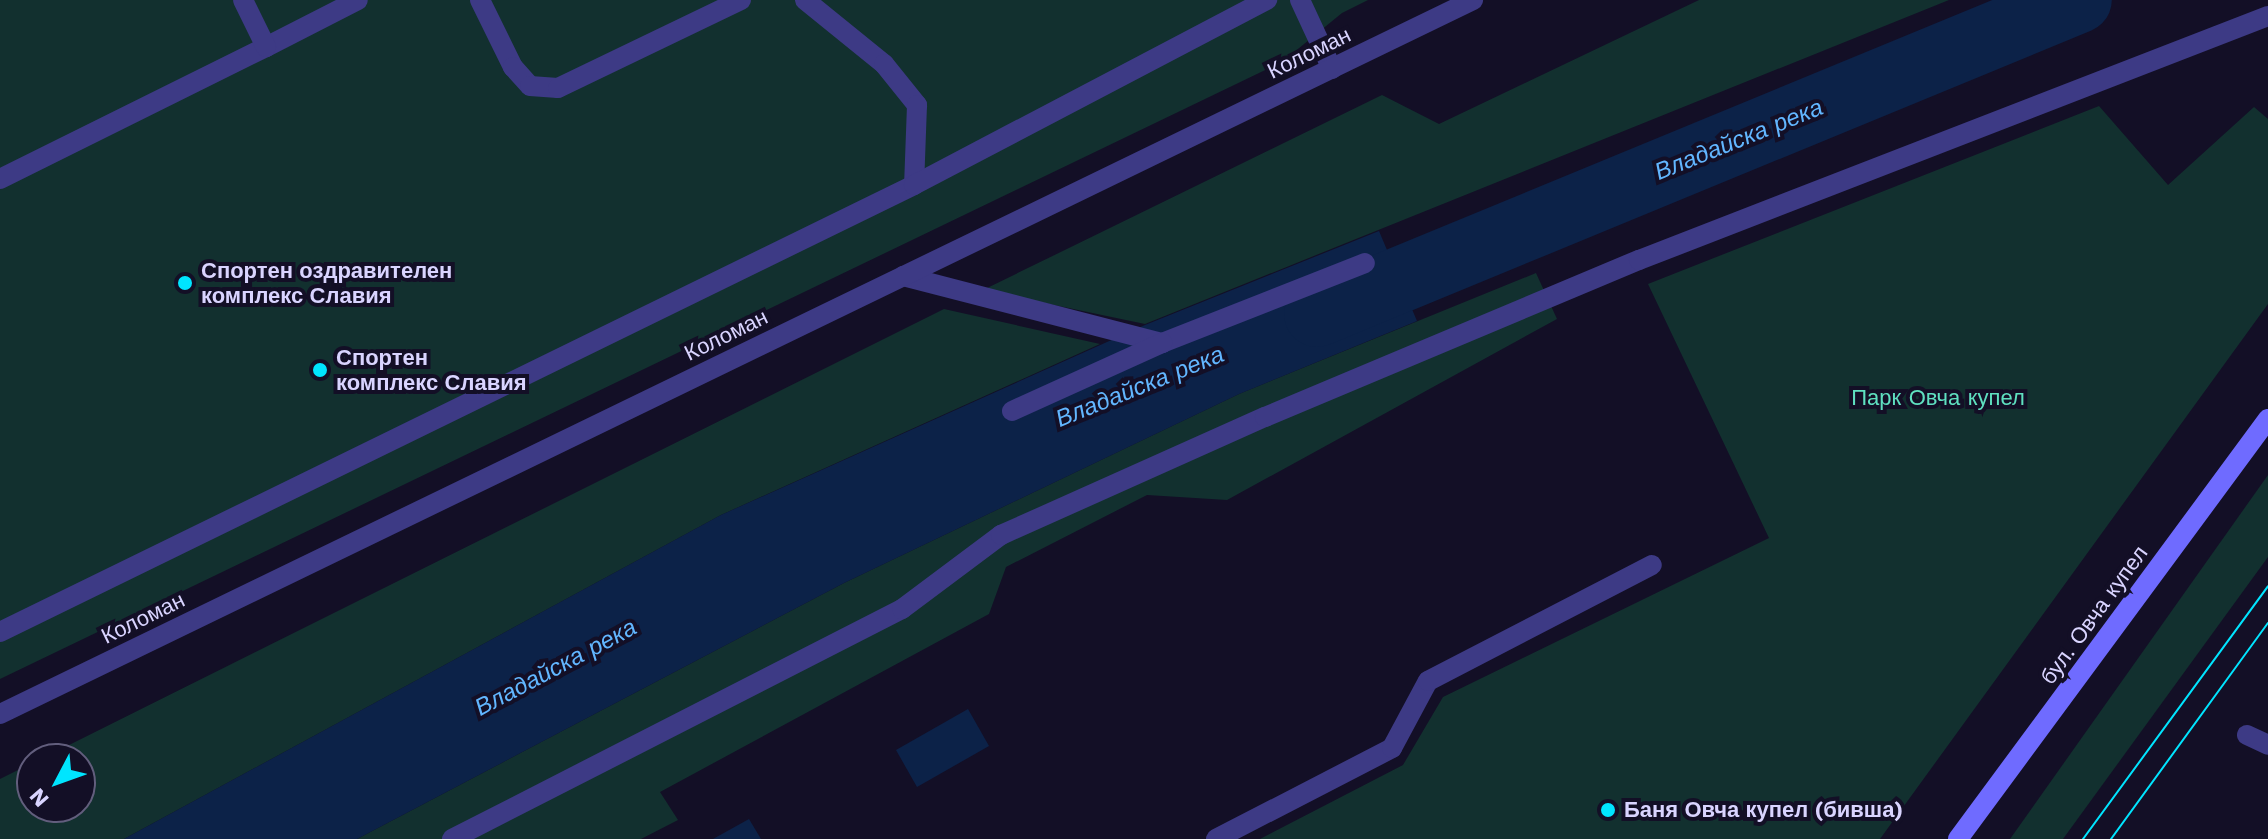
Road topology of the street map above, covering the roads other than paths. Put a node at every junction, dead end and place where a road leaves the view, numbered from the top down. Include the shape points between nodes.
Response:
1 (243, 0) edge
2 (358, 0) edge
3 (480, 0) edge
4 (741, 0) edge
5 (805, 0) edge
6 (1267, 0) edge
7 (1300, 0) edge
8 (1473, 0) edge
9 (2268, 16) edge
10 (266, 47) junction
11 (1332, 69) junction
12 (0, 179) edge
13 (914, 185) junction
14 (1365, 263) dead end
15 (903, 276) junction
16 (1162, 343) junction
17 (1012, 411) dead end
18 (2268, 419) edge
19 (1652, 565) dead end
20 (0, 632) edge
21 (0, 714) edge
22 (2247, 735) dead end
23 (2268, 745) edge
24 (452, 839) edge
25 (1216, 839) edge
26 (1958, 839) edge

1 - 10 street
2 - 10 street
3 - 4 street via 513,67 530,86 558,88
5 - 13 street via 884,64 917,105
6 - 13 street
7 - 11 street
8 - 11 street, Коломан
9 - 24 street via 1639,260 1001,535 902,609
10 - 12 street
11 - 15 street, Коломан
13 - 20 street
14 - 16 street
15 - 16 street
15 - 21 street, Коломан
16 - 17 street
18 - 26 main road, бул. Овча купел
19 - 25 street via 1428,681 1392,748
22 - 23 street

